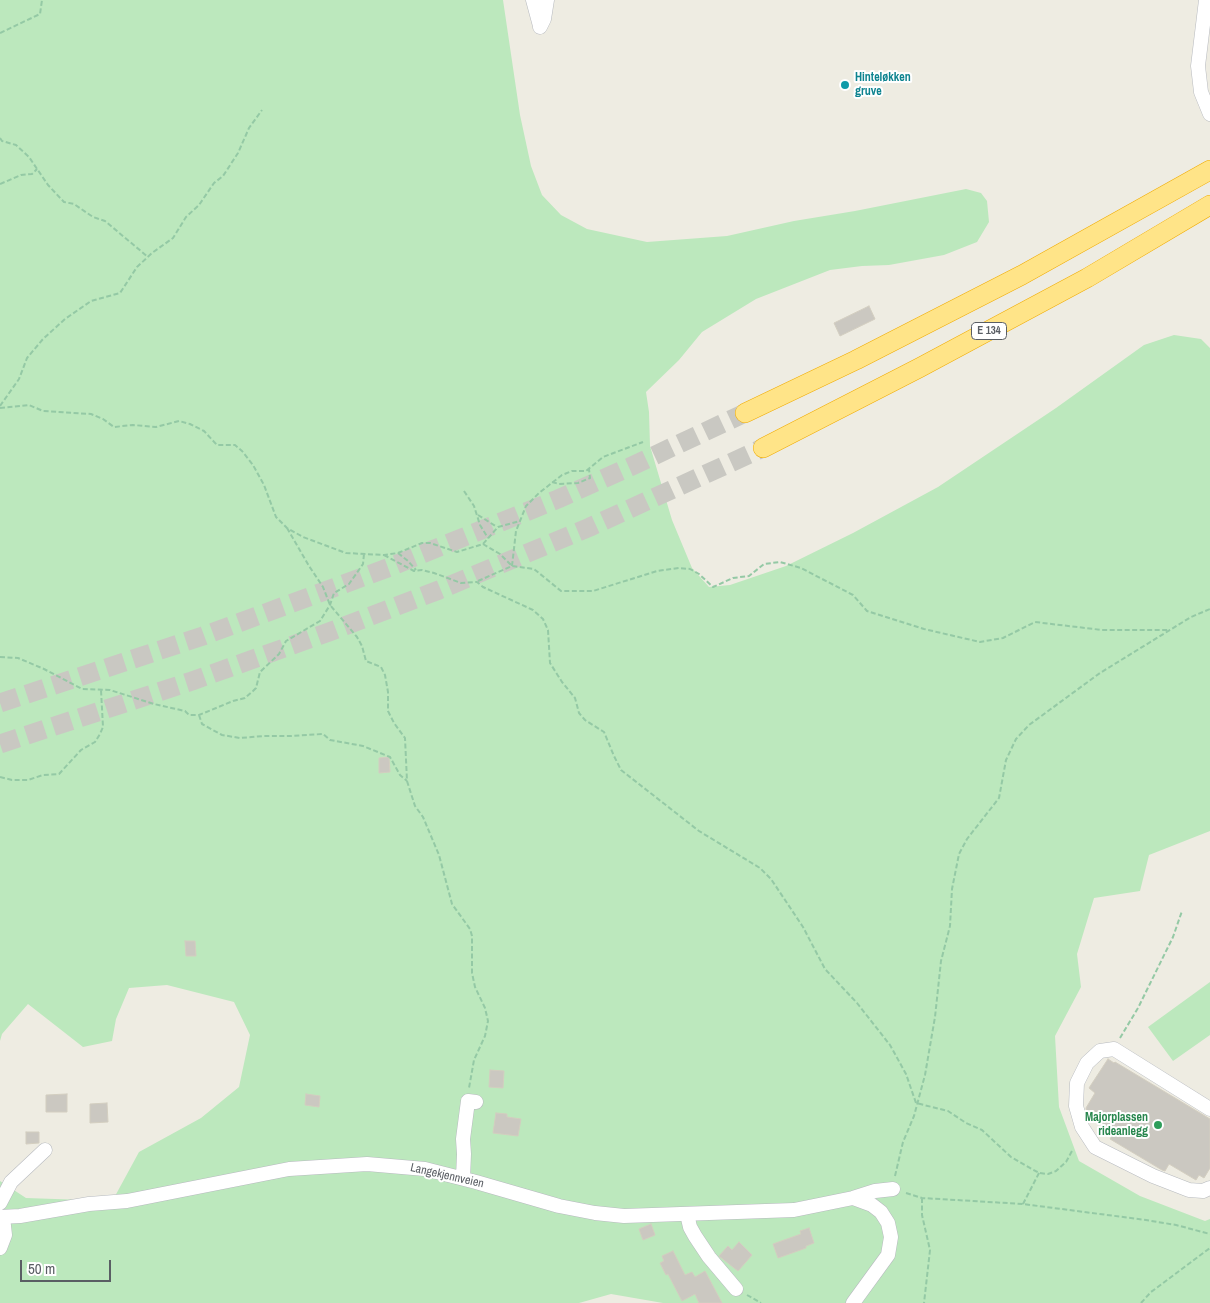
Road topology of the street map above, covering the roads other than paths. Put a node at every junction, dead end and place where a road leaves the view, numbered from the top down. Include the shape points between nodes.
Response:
1 (533, 0) edge
2 (547, 0) edge
3 (1206, 0) edge
4 (1210, 114) edge
5 (1210, 170) edge
6 (1210, 205) edge
7 (745, 413) tunnel mouth
8 (763, 448) tunnel mouth
9 (472, 1102) road end
10 (1210, 1109) edge
11 (45, 1150) dead end
12 (463, 1178) junction
13 (1210, 1188) edge
14 (892, 1189) road end
15 (852, 1198) junction
16 (0, 1203) edge
17 (688, 1214) junction
18 (2, 1217) edge
19 (0, 1248) edge
20 (736, 1289) road end
21 (853, 1303) edge

1 - 2 street via 540,27
3 - 4 street via 1198,66 1201,92
5 - 7 highway via 1022,276
6 - 8 highway, E 134 via 1087,278
9 - 12 street via 463,1139
10 - 13 street via 1114,1049 1100,1051 1087,1063 1077,1083 1076,1106 1082,1127 1095,1147 1189,1190
11 - 16 street via 11,1182
12 - 17 street, Langekjennveien via 550,1204 595,1213
12 - 18 street, Langekjennveien via 425,1169 367,1164 289,1169 128,1201
14 - 15 street, Langekjennveien
15 - 17 street, Langekjennveien via 794,1210
15 - 21 street via 872,1204 881,1212 891,1237 888,1255
17 - 20 street via 694,1236
18 - 19 street via 5,1235

